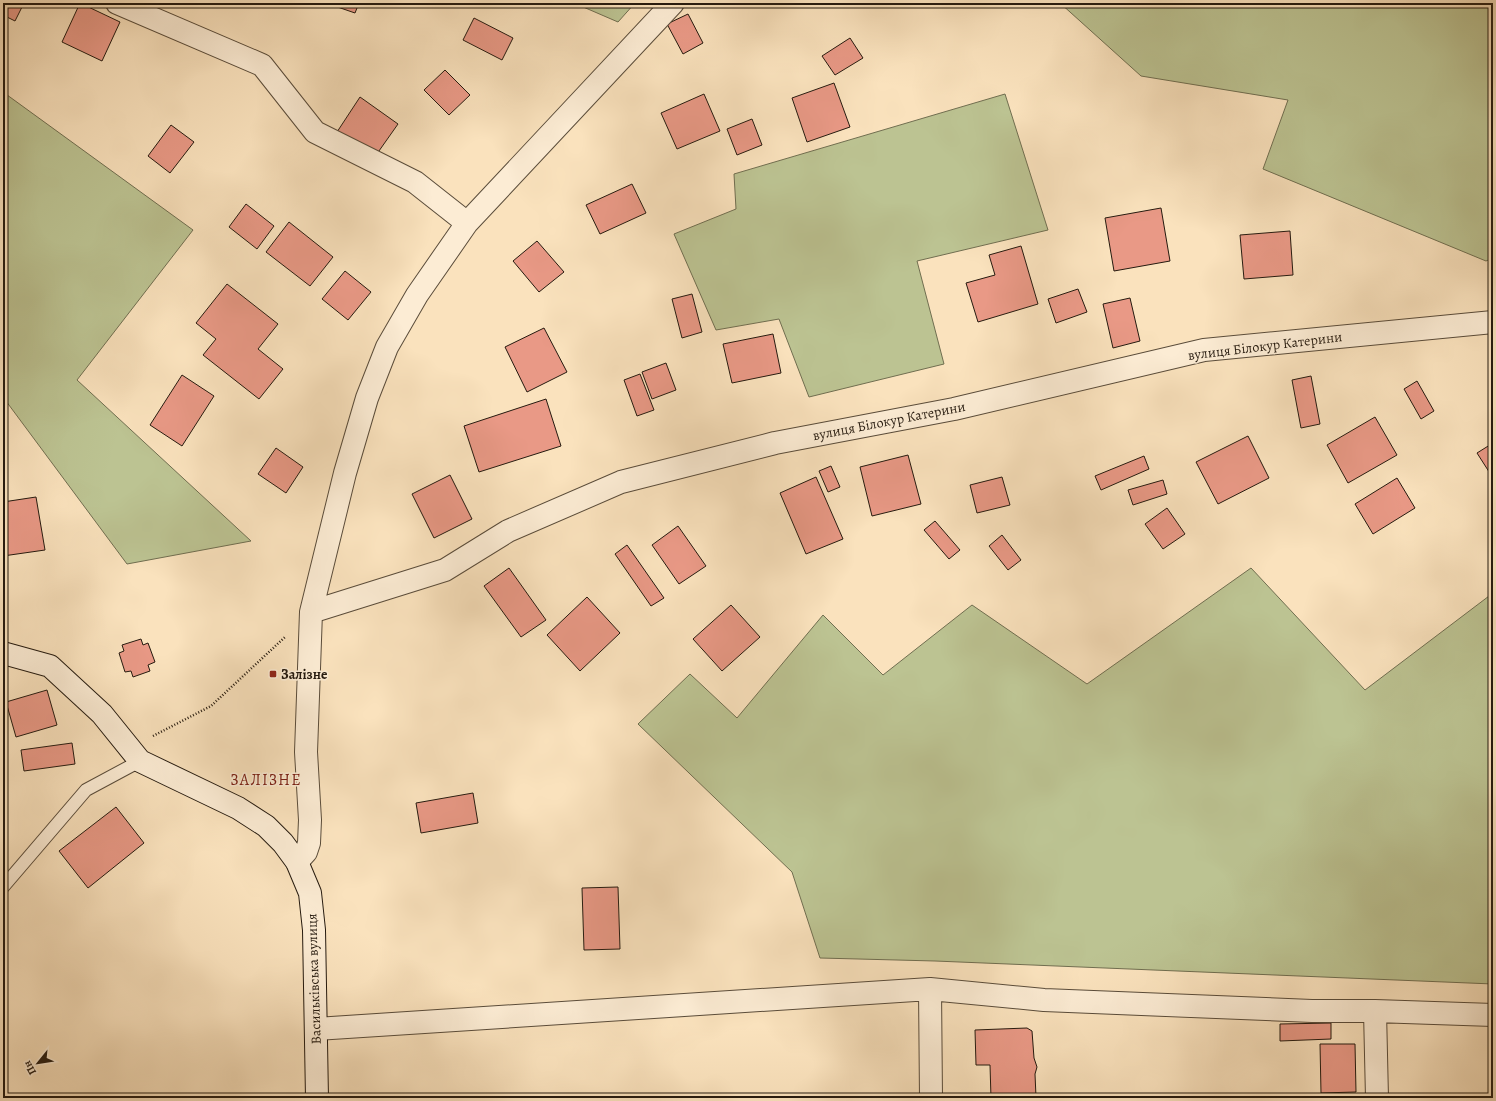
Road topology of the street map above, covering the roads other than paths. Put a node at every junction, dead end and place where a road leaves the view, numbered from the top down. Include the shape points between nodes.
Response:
1 (117, 3) edge
2 (674, 3) edge
3 (467, 223) junction
4 (1493, 322) edge
5 (311, 612) junction
6 (3, 653) edge
7 (134, 755) junction
8 (297, 862) junction
9 (3, 887) edge
10 (930, 989) junction
11 (1375, 1011) junction
12 (1493, 1015) edge
13 (316, 1029) junction
14 (316, 1098) edge
15 (931, 1098) edge
16 (1377, 1098) edge

1 - 3 street via 262,65 315,132 415,182
2 - 3 street
3 - 5 street via 417,295 384,354 367,398 347,466
4 - 5 street, вулиця Білокур Катерини via 1204,350 954,409 775,443 621,482 508,531 445,570
5 - 8 street via 306,752 309,843 306,852
6 - 7 street via 50,666 102,714
7 - 8 street, Васильківська вулиця via 238,808 266,826
7 - 9 lane via 86,790
8 - 13 street, Васильківська вулиця via 310,893 314,930
10 - 11 street via 1044,1000 1312,1011
10 - 13 street
10 - 15 street
11 - 12 street
11 - 16 street
13 - 14 street, Васильківська вулиця

